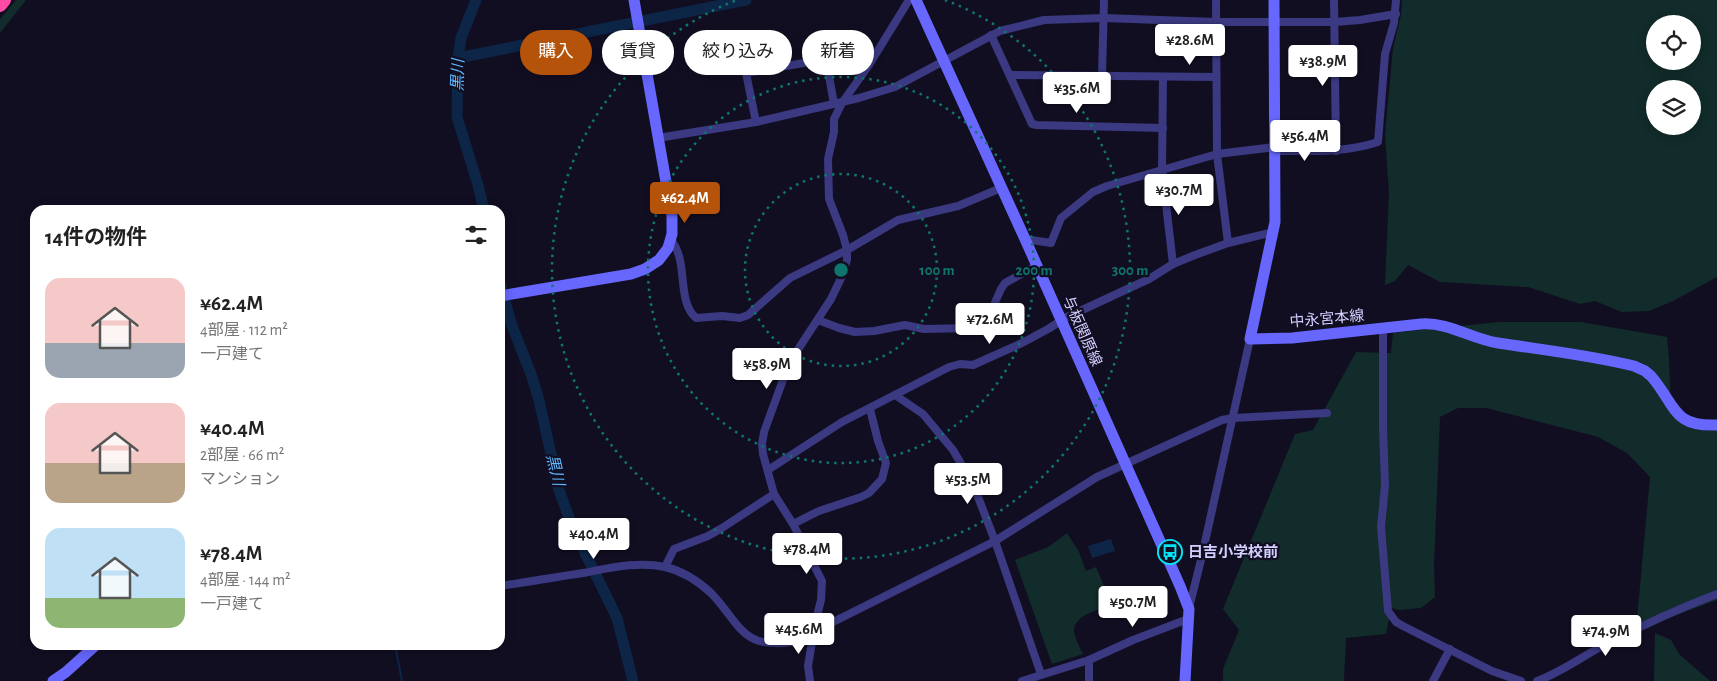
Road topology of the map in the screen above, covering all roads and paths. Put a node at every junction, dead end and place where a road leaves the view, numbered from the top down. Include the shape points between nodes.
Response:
1 (4, 0) edge
2 (634, 0) edge
3 (909, 0) edge
4 (916, 0) edge
5 (1104, 0) edge
6 (1216, 0) edge
7 (1274, 0) edge
8 (1334, 0) edge
9 (1396, 0) edge
10 (0, 5) edge
11 (1396, 14) junction
12 (1104, 18) junction
13 (1216, 22) junction
14 (1274, 22) junction
15 (1335, 22) junction
16 (991, 35) junction
17 (943, 62) junction
18 (1010, 75) junction
19 (1102, 75) junction
20 (1163, 77) junction
21 (1216, 77) junction
22 (838, 104) junction
23 (756, 122) junction
24 (1163, 128) junction
25 (658, 138) junction
26 (1275, 149) junction
27 (1336, 151) junction
28 (1217, 154) junction
29 (1162, 170) junction
30 (1002, 188) junction
31 (1274, 232) junction
32 (1025, 239) junction
33 (671, 240) junction
34 (1228, 243) junction
35 (847, 250) junction
36 (1173, 264) junction
37 (1036, 266) junction
38 (505, 295) edge
39 (818, 320) junction
40 (1061, 321) junction
41 (1383, 329) junction
42 (1250, 339) junction
43 (895, 395) junction
44 (870, 409) junction
45 (1327, 413) dead end
46 (1232, 418) junction
47 (1717, 426) edge
48 (1124, 464) junction
49 (768, 470) junction
50 (774, 494) junction
51 (794, 524) junction
52 (995, 541) junction
53 (665, 567) junction
54 (505, 585) edge
55 (1717, 594) edge
56 (1189, 614) junction
57 (815, 629) junction
58 (1450, 649) junction
59 (91, 650) edge
60 (1088, 660) junction
61 (1041, 674) junction
62 (53, 681) edge
63 (810, 681) edge
64 (1022, 681) edge
65 (1090, 681) edge
66 (1185, 681) edge
67 (1433, 681) edge
68 (1521, 681) edge
69 (1537, 681) edge

1 - 10 highway
2 - 25 main road
3 - 22 street via 869,64
4 - 17 main road, 与板関原線
5 - 12 street
6 - 13 street
7 - 14 main road
8 - 15 street
9 - 11 street
11 - 15 street
11 - 27 street via 1385,54 1378,142
12 - 13 street
12 - 16 street via 1044,20
12 - 19 street
13 - 14 street
13 - 21 street
14 - 15 street
14 - 26 main road
15 - 27 street
16 - 17 street
16 - 18 street
17 - 22 street via 894,87
17 - 30 main road, 与板関原線
18 - 19 street
18 - 24 street via 1032,124
19 - 20 street
20 - 21 street
20 - 24 street
21 - 28 street
22 - 23 street
22 - 23 street via 826,59 746,73
22 - 35 street via 828,159 829,199
23 - 25 street
24 - 29 street
25 - 33 main road via 672,216
26 - 27 street
26 - 28 street
26 - 31 main road
28 - 29 street
28 - 34 street
29 - 32 street via 1093,192 1061,218 1051,243
29 - 36 street
30 - 32 main road, 与板関原線
30 - 35 street via 958,206 898,220
31 - 34 street
31 - 42 main road
32 - 37 main road, 与板関原線
33 - 35 street via 679,251 687,302 696,318 748,316 790,278
33 - 38 main road via 659,260 639,272
34 - 36 street
35 - 39 street via 843,274
36 - 40 street
37 - 39 street via 1005,284 989,316 972,328 924,329 905,325 856,332
37 - 40 main road, 与板関原線
39 - 49 street via 787,369 764,432 763,454
40 - 43 street via 989,358 973,365 949,367
40 - 48 main road, 与板関原線
41 - 42 main road, 中永宮本線
41 - 47 main road, 中永宮本線 via 1438,324 1490,342 1634,366 1651,376 1681,417 1700,426
41 - 58 street via 1385,485 1381,527 1388,610 1392,618 1403,626
42 - 46 street
43 - 44 street
43 - 52 street via 923,414 953,450 973,484
44 - 49 street via 842,422
44 - 51 street via 886,463 882,479 869,493
45 - 46 street
46 - 48 street
46 - 56 street
48 - 52 street via 1097,477
48 - 56 main road, 与板関原線
49 - 50 street
50 - 51 street
50 - 53 street via 715,532 674,549
51 - 57 street via 822,581 822,600
52 - 57 street
52 - 61 street
53 - 54 street via 641,564
53 - 57 street via 703,586 737,627 757,640 780,644 793,642
55 - 69 street via 1668,614
56 - 60 street
56 - 66 main road, 与板関原線
57 - 63 street via 808,666
58 - 67 street
58 - 68 street via 1492,671
59 - 62 main road
60 - 61 street
60 - 65 street
61 - 64 street

